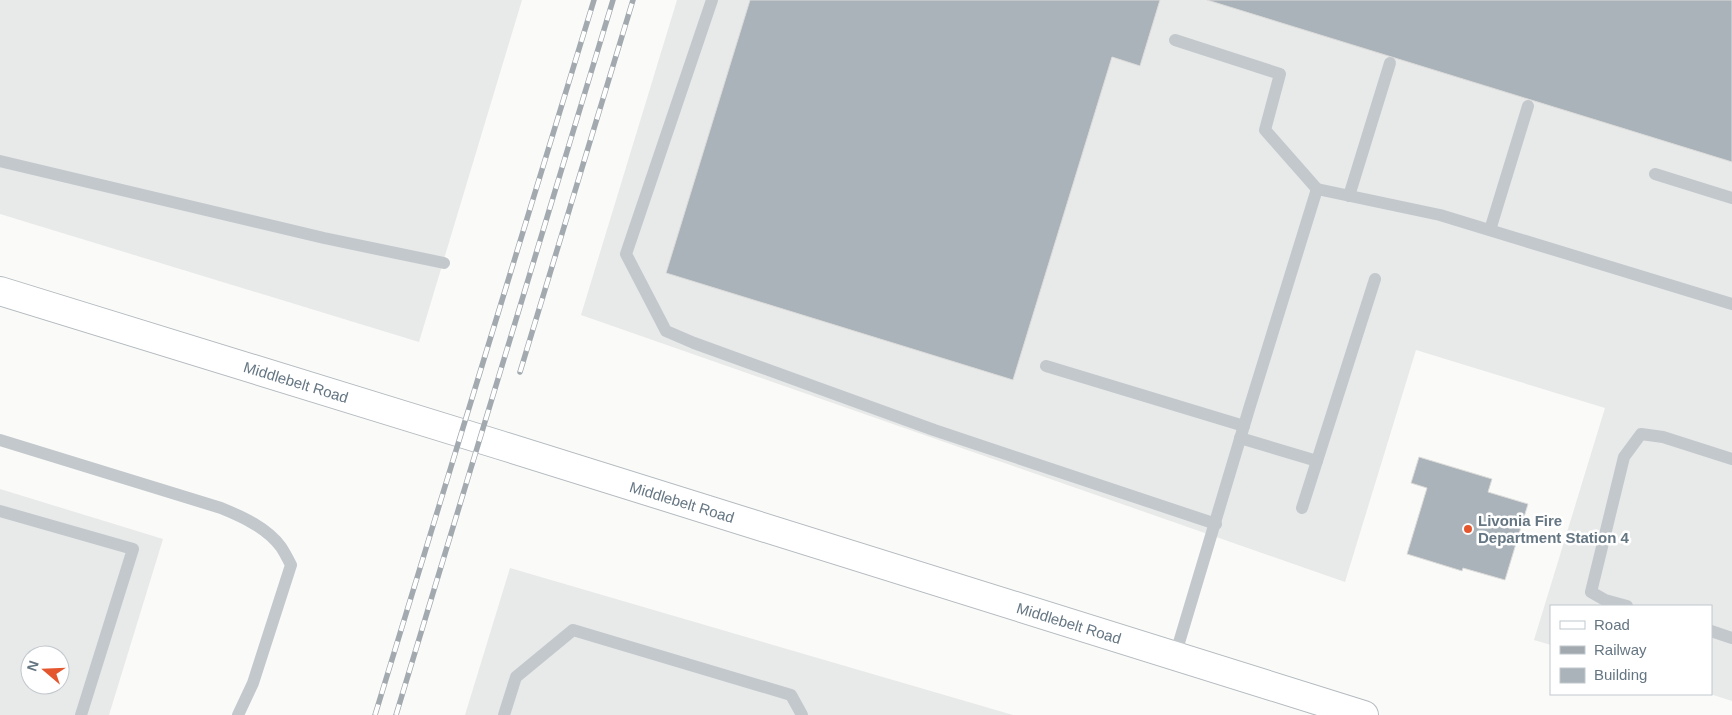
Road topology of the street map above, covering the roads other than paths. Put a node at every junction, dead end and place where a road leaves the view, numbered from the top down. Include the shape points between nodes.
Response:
1 (712, 0) edge
2 (1175, 40) dead end
3 (1390, 64) dead end
4 (1528, 106) dead end
5 (0, 161) edge
6 (1655, 174) dead end
7 (1317, 189) junction
8 (1349, 196) junction
9 (1732, 198) edge
10 (1490, 230) junction
11 (444, 263) dead end
12 (1375, 279) dead end
13 (0, 291) edge
14 (1732, 304) edge
15 (1046, 366) dead end
16 (1242, 432) junction
17 (0, 440) edge
18 (1732, 459) edge
19 (1317, 462) junction
20 (1302, 508) dead end
21 (0, 511) edge
22 (1216, 524) junction
23 (1623, 605) edge
24 (1712, 631) edge
25 (1732, 638) edge
26 (1175, 656) junction
27 (81, 715) edge
28 (238, 715) edge
29 (504, 715) edge
30 (802, 715) edge
31 (1364, 715) edge

1 - 22 lane via 626,254 666,331 934,430
2 - 7 lane via 1280,74 1264,130
3 - 8 lane
4 - 10 lane
5 - 11 lane via 324,238
6 - 9 lane
7 - 8 lane
7 - 16 lane
8 - 10 lane via 1440,215
10 - 14 lane
12 - 19 lane
13 - 26 main road, Middlebelt Road
15 - 16 lane
16 - 19 lane
16 - 22 lane
17 - 28 lane via 221,508 245,518 272,536 291,565 253,683
18 - 23 lane via 1641,434 1624,457 1591,592
19 - 20 lane
21 - 27 lane via 133,549
22 - 26 lane
24 - 25 lane
26 - 31 main road, Middlebelt Road
29 - 30 lane via 516,677 573,630 791,695

